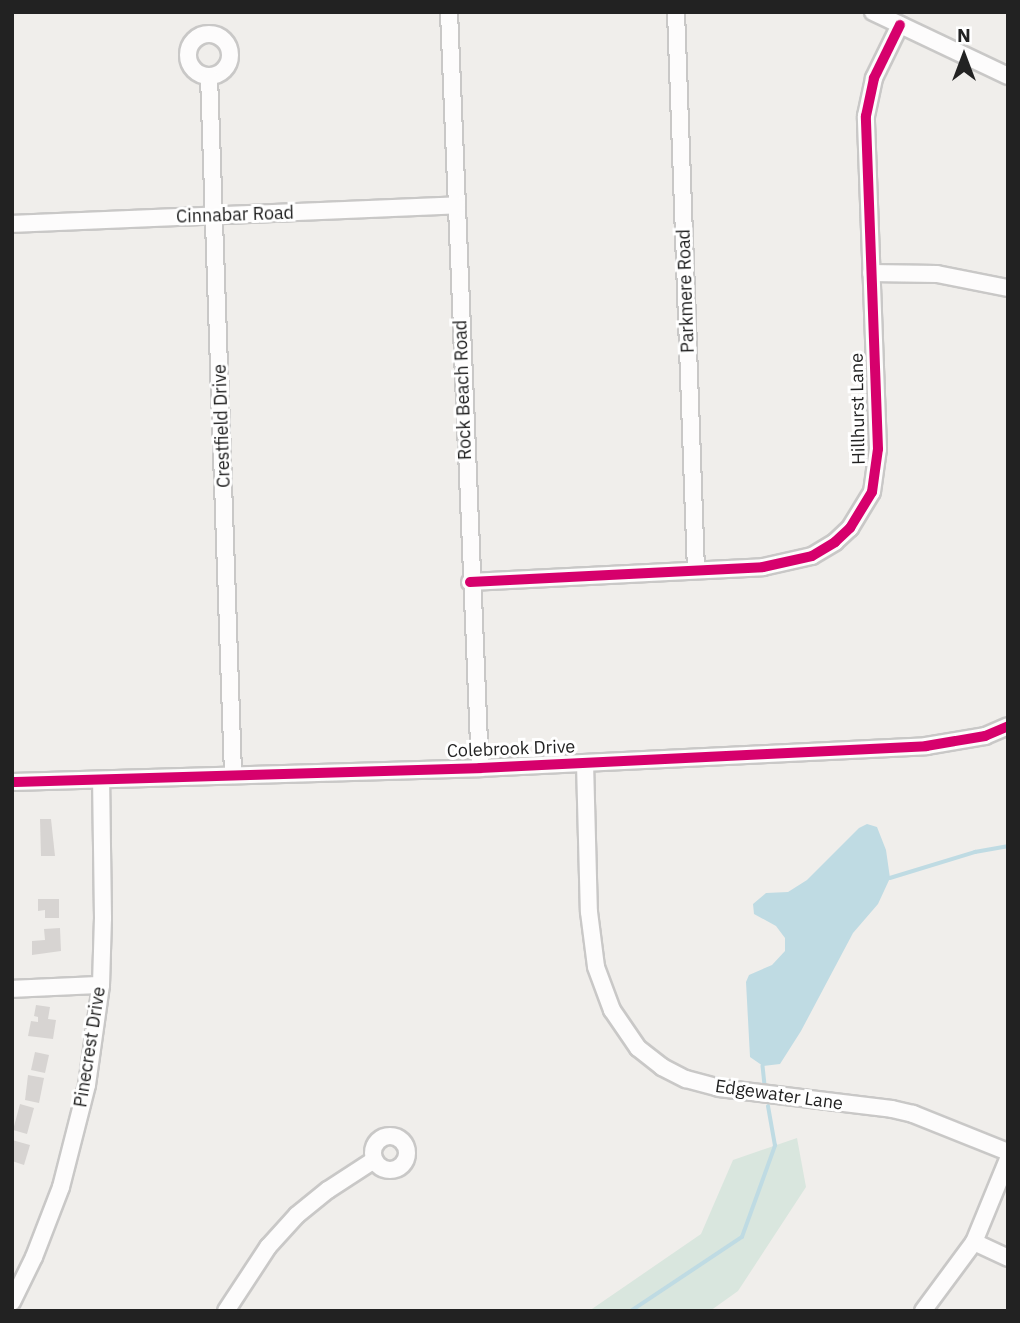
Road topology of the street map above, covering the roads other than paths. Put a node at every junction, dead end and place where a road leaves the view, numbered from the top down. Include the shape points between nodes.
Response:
1 (449, 12) edge
2 (676, 12) edge
3 (873, 12) edge
4 (900, 25) junction
5 (209, 76) dead end
6 (1008, 76) edge
7 (457, 205) junction
8 (215, 216) junction
9 (12, 224) edge
10 (872, 272) junction
11 (1008, 288) edge
12 (696, 570) junction
13 (470, 582) junction
14 (1008, 726) edge
15 (585, 763) junction
16 (480, 768) junction
17 (233, 775) junction
18 (101, 780) junction
19 (12, 782) edge
20 (101, 985) junction
21 (12, 989) edge
22 (1008, 1152) edge
23 (1008, 1159) edge
24 (374, 1160) dead end
25 (974, 1242) junction
26 (1008, 1258) edge
27 (12, 1302) edge
28 (226, 1311) edge
29 (923, 1311) edge

1 - 7 street, Rock Beach Road
2 - 12 street, Parkmere Road
3 - 4 street
4 - 6 street
4 - 10 street, Hillhurst Lane via 874,78 866,116
5 - 8 street, Crestfield Drive
7 - 8 street, Cinnabar Road
7 - 13 street, Rock Beach Road
8 - 9 street, Cinnabar Road
8 - 17 street, Crestfield Drive
10 - 11 street via 937,274
10 - 12 street, Hillhurst Lane via 878,449 876,475 864,509 835,542 812,556 763,567
12 - 13 street, Hillhurst Lane
13 - 16 street, Rock Beach Road
14 - 15 street, Colebrook Drive via 985,736 926,746
15 - 16 street, Colebrook Drive
15 - 22 street, Edgewater Lane via 589,912 596,967 612,1010 638,1048 686,1079 719,1088 892,1109
16 - 17 street, Colebrook Drive
17 - 18 street, Colebrook Drive
18 - 19 street, Colebrook Drive
18 - 20 street, Pinecrest Drive
20 - 21 street
20 - 27 street, Pinecrest Drive via 74,1143 48,1224
23 - 25 street
24 - 28 street via 297,1215 268,1247
25 - 26 street
25 - 29 street

